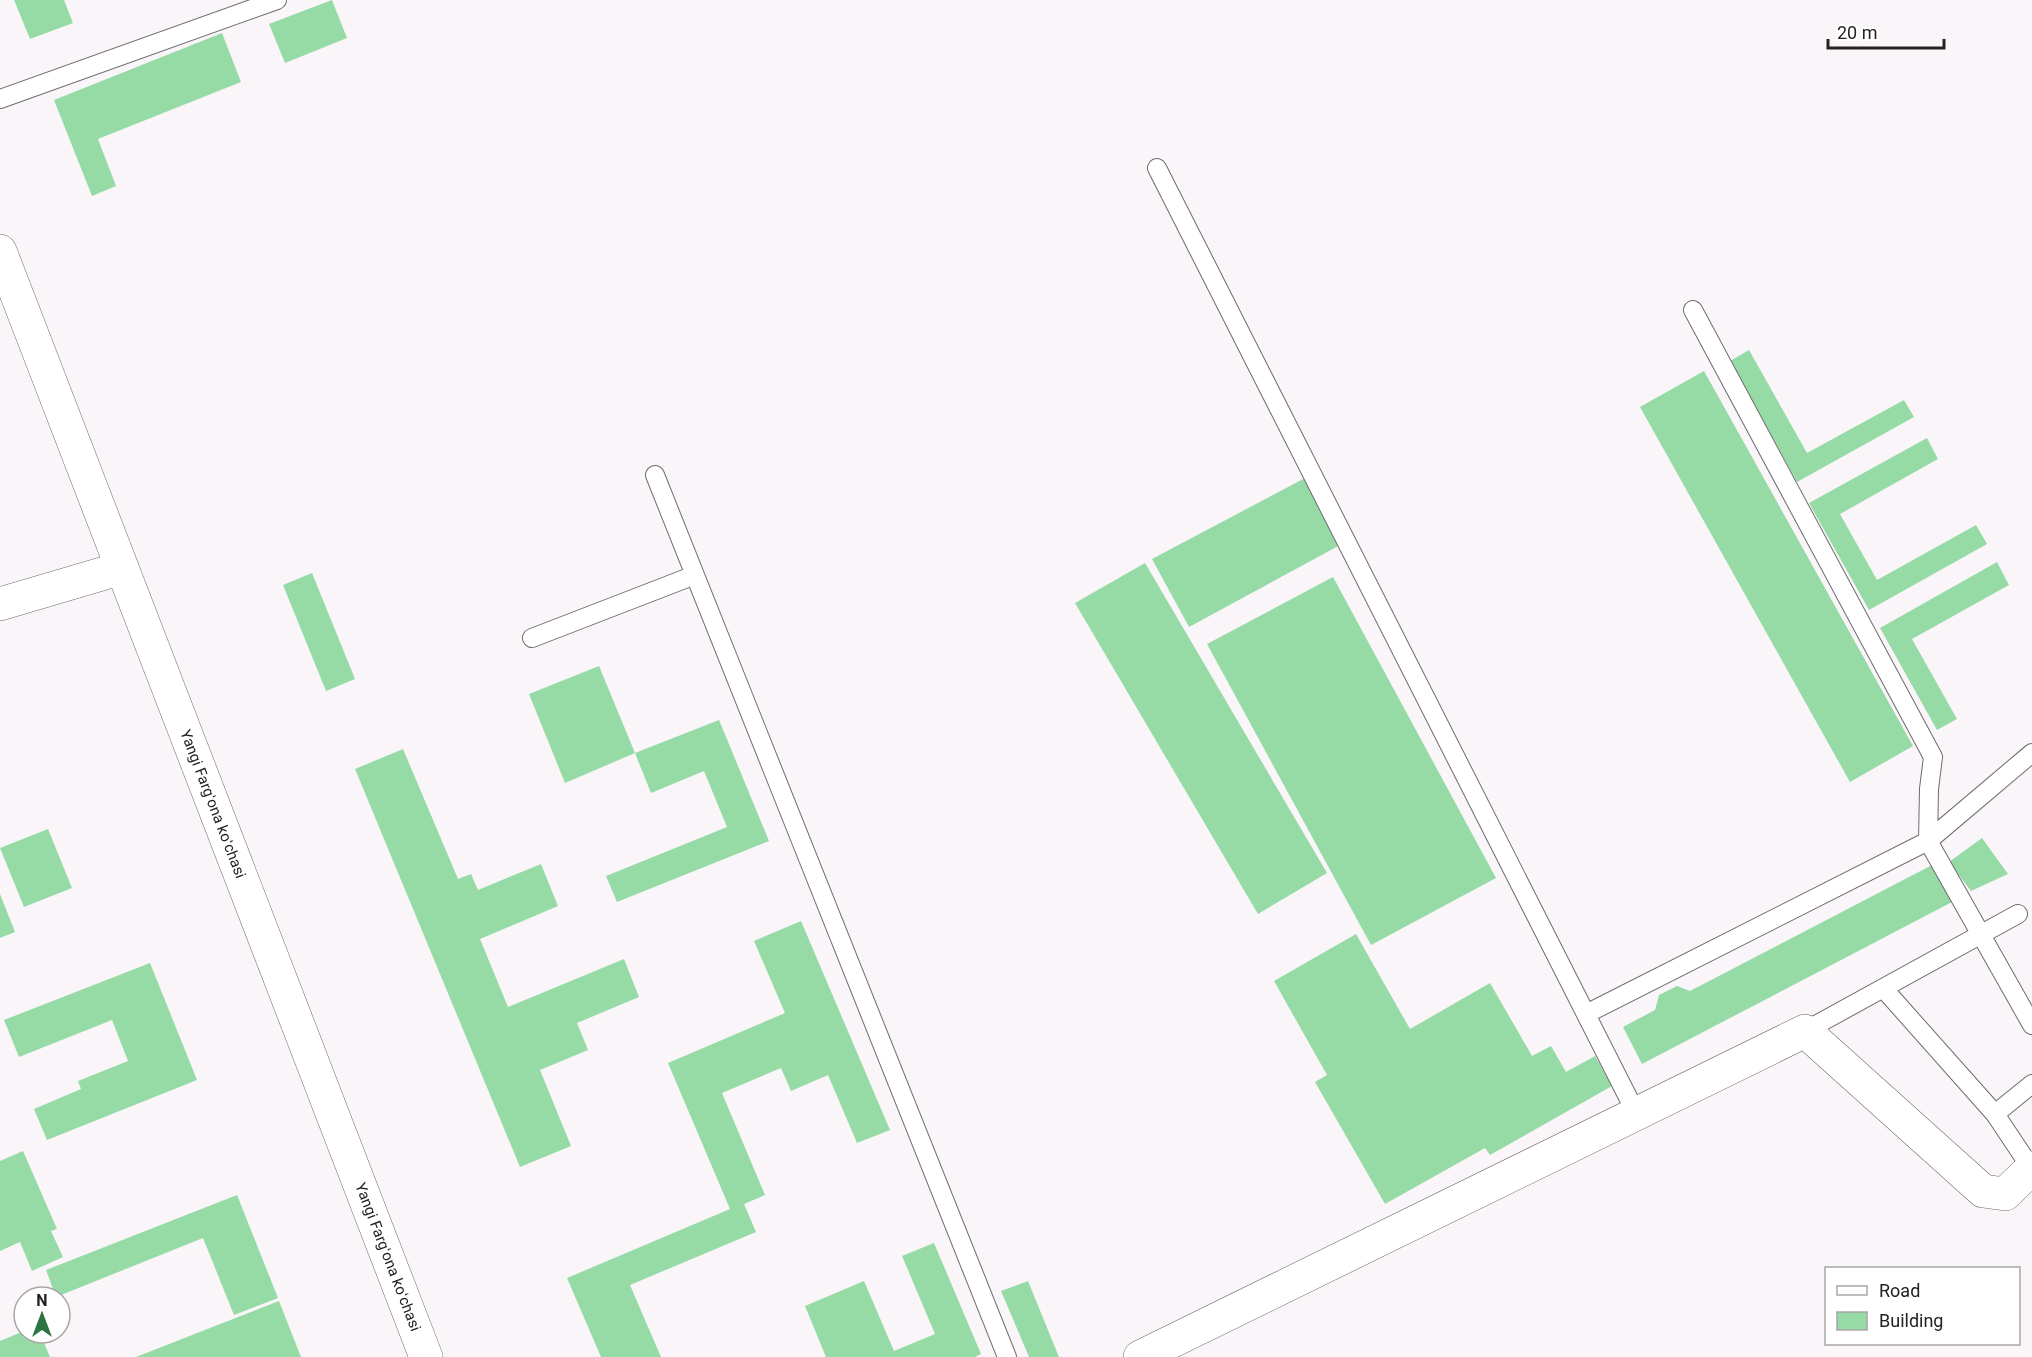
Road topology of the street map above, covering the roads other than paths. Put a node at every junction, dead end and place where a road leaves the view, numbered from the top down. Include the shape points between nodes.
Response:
1 (277, 0) edge
2 (0, 99) edge
3 (1157, 168) dead end
4 (0, 251) edge
5 (1693, 310) dead end
6 (655, 475) dead end
7 (122, 568) junction
8 (695, 575) junction
9 (0, 604) edge
10 (531, 638) dead end
11 (2032, 753) edge
12 (1928, 841) junction
13 (2018, 914) dead end
14 (1980, 934) junction
15 (1883, 988) junction
16 (1586, 1014) junction
17 (2032, 1025) edge
18 (1805, 1031) junction
19 (2032, 1084) edge
20 (1995, 1114) junction
21 (1638, 1115) junction
22 (2032, 1169) edge
23 (426, 1357) edge
24 (1007, 1357) edge
25 (1140, 1357) edge

1 - 2 lane
3 - 16 lane
4 - 7 main road, Yangi Fargʻona koʻchasi
5 - 12 lane via 1934,757
6 - 8 lane
7 - 9 main road
7 - 23 main road, Yangi Fargʻona koʻchasi
8 - 10 lane
8 - 24 lane
11 - 12 lane
12 - 14 lane
12 - 16 lane
13 - 14 lane
14 - 15 lane
14 - 17 lane
15 - 18 lane
15 - 20 lane
16 - 21 lane
18 - 21 main road
18 - 22 main road via 1983,1191 2005,1194
19 - 20 lane
20 - 22 lane
21 - 25 main road

